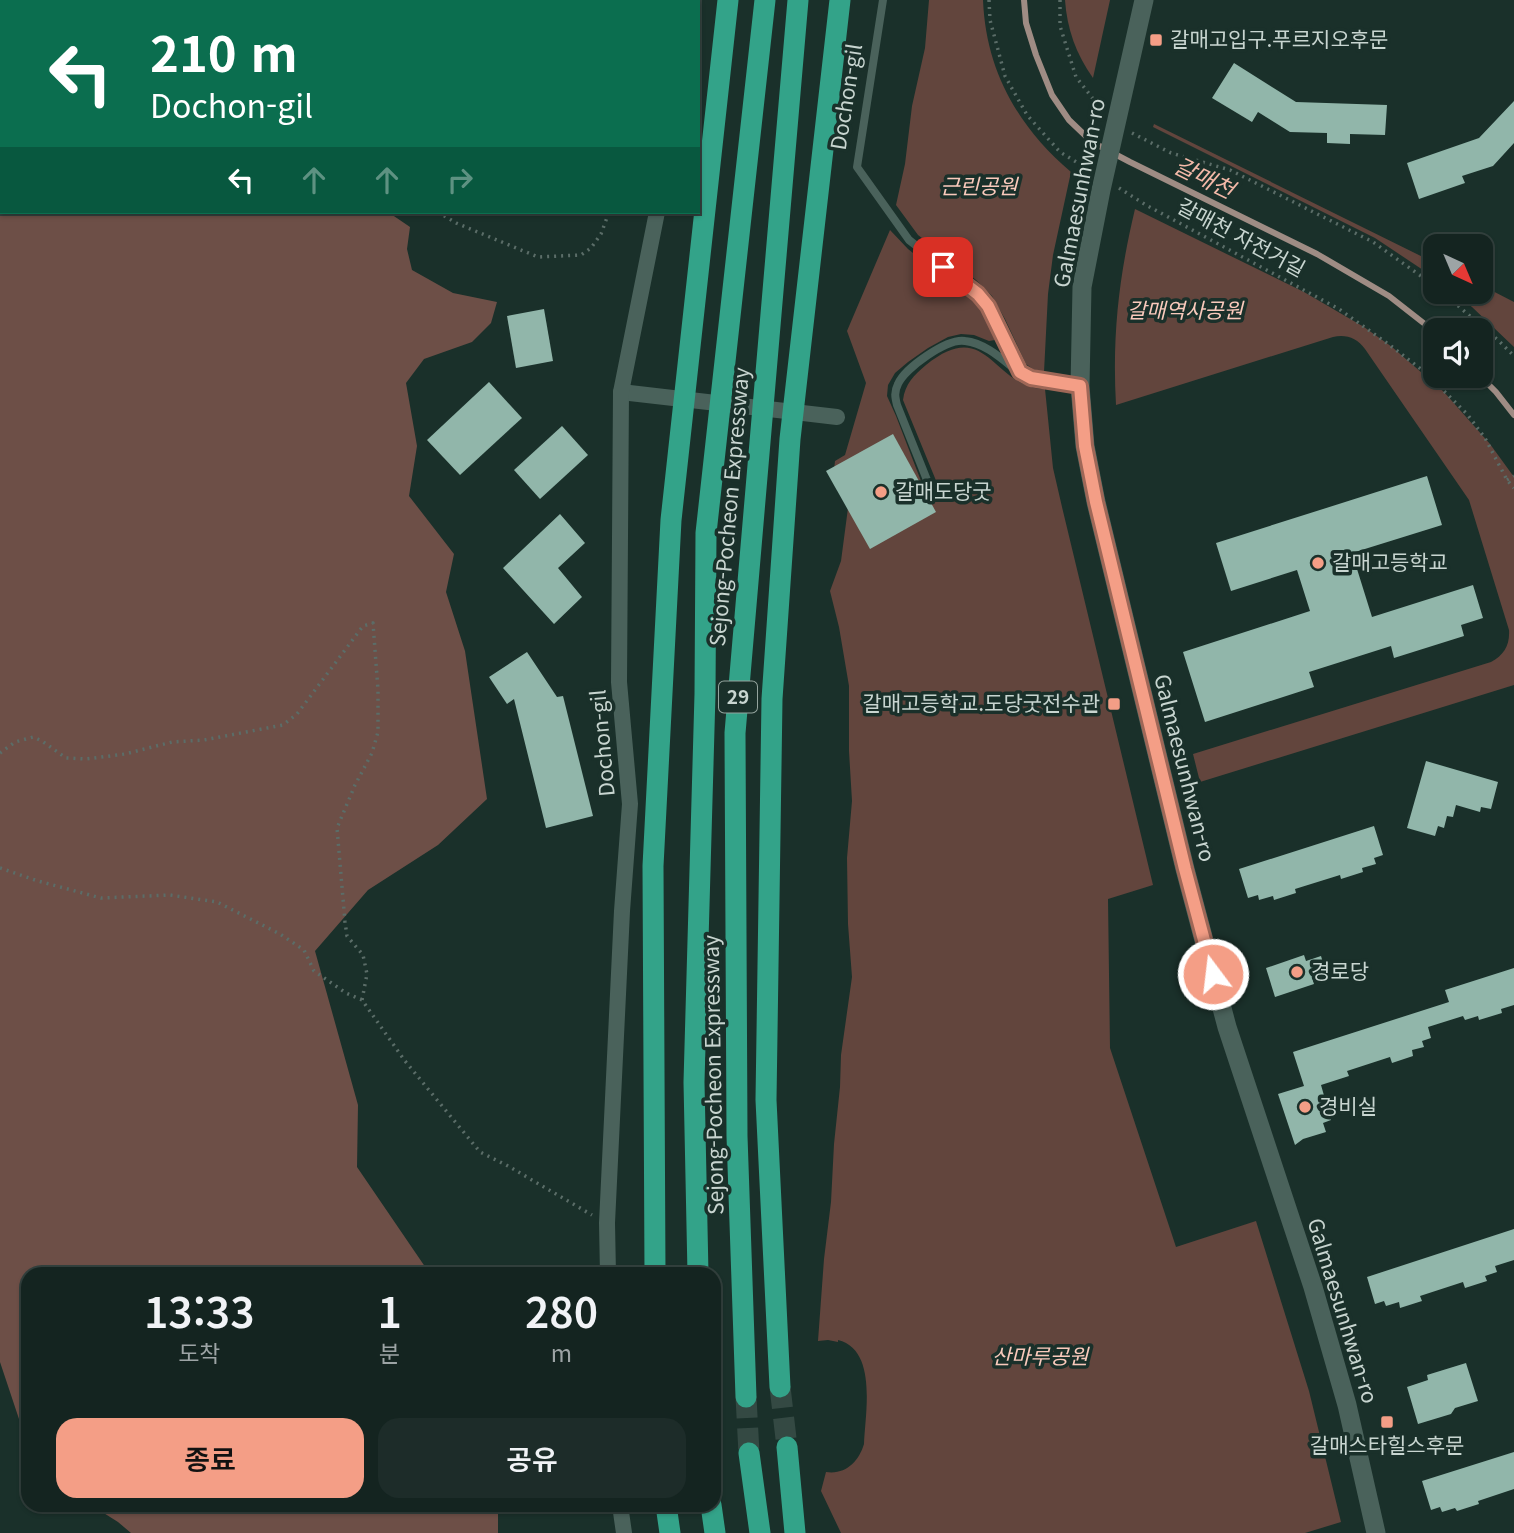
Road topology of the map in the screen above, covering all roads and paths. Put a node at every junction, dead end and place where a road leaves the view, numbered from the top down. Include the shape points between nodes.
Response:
1 (728, 0) edge
2 (765, 0) edge
3 (798, 0) edge
4 (840, 0) edge
5 (883, 0) edge
6 (989, 0) edge
7 (1060, 0) edge
8 (1144, 0) edge
9 (1114, 116) junction
10 (1092, 172) dead end
11 (1107, 188) junction
12 (441, 214) edge
13 (608, 214) edge
14 (657, 214) edge
15 (1423, 277) edge
16 (1456, 304) edge
17 (1514, 356) edge
18 (1020, 372) junction
19 (1080, 386) junction
20 (621, 392) junction
21 (837, 417) dead end
22 (1514, 476) edge
23 (1507, 480) junction
24 (929, 485) dead end
25 (1514, 488) edge
26 (0, 753) edge
27 (0, 868) edge
28 (362, 1000) junction
29 (607, 1219) junction
30 (608, 1267) edge
31 (655, 1267) edge
32 (698, 1267) edge
33 (780, 1387) tunnel mouth
34 (746, 1397) tunnel mouth
35 (787, 1447) tunnel mouth
36 (749, 1453) tunnel mouth
37 (621, 1512) edge
38 (667, 1512) edge
39 (712, 1512) edge
40 (624, 1533) edge
41 (670, 1533) edge
42 (715, 1533) edge
43 (760, 1533) edge
44 (795, 1533) edge
45 (1376, 1533) edge

1 - 31 highway via 671,520 653,866
2 - 32 highway, Sejong-Pocheon Expressway / 29 via 706,533 694,1082
3 - 34 highway, Sejong-Pocheon Expressway / 29 via 735,733 737,1136
4 - 33 highway via 790,439 772,699 766,1100
5 - 18 lane, Dochon-gil via 857,167 909,240 988,306
6 - 10 path via 1005,76 1027,115 1060,152
7 - 9 path via 1060,26 1076,77
8 - 9 street, Galmaesunhwan-ro
9 - 11 street, Galmaesunhwan-ro
9 - 15 path via 1171,153 1230,170 1373,242
11 - 19 street, Galmaesunhwan-ro via 1082,287
11 - 23 path, 갈매천 자전거길 via 1339,309 1391,346 1467,414
12 - 13 path via 538,257 581,255 601,234
14 - 20 street, Dochon-gil
16 - 17 path
18 - 19 lane
18 - 24 lane via 977,343 962,340 927,356 898,381 897,405
19 - 45 street, Galmaesunhwan-ro via 1096,502 1185,869 1227,1027 1348,1405
20 - 21 street
20 - 29 street, Dochon-gil via 619,682 630,804
22 - 23 path
23 - 25 path, 갈매천 자전거길
26 - 28 path via 33,737 66,758 86,759 283,725 297,714 363,625 373,623 378,732 337,828 347,936 363,955 367,974
27 - 28 path via 101,898 170,895 217,902 304,950 314,971
28 - 29 path via 480,1152 589,1214
29 - 30 street, Dochon-gil
35 - 44 highway
36 - 43 highway
37 - 40 street
38 - 41 highway
39 - 42 highway

